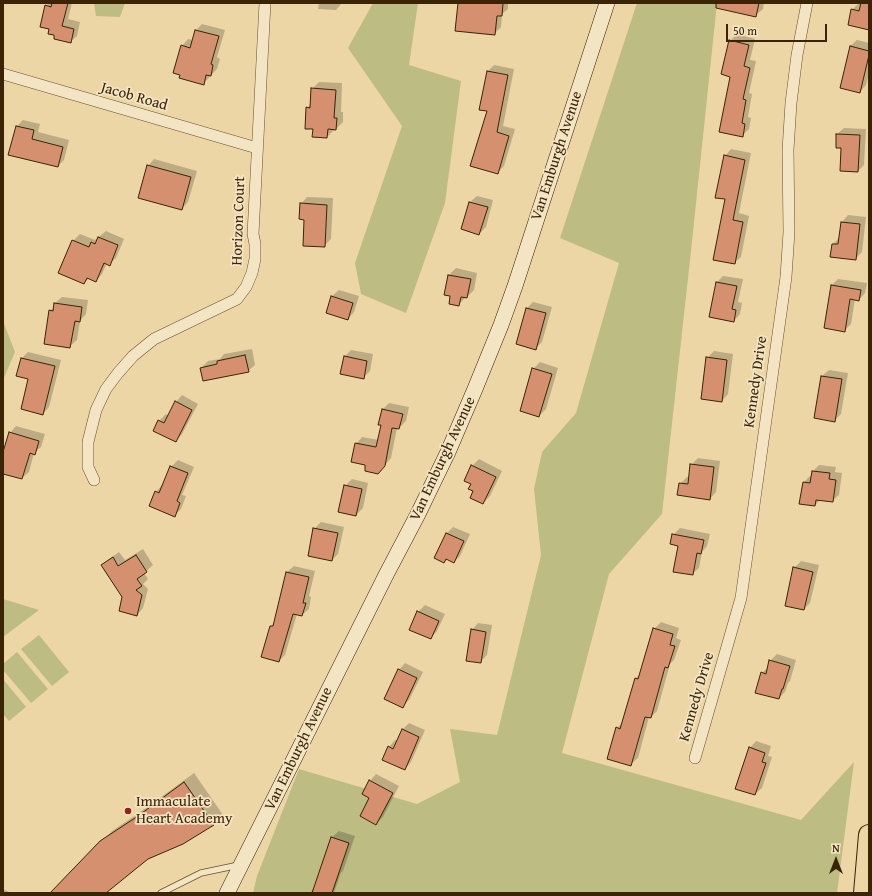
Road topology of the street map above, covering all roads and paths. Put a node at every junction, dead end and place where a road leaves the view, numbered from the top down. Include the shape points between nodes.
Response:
1 (265, 3) edge
2 (607, 3) edge
3 (807, 3) edge
4 (3, 74) edge
5 (257, 148) junction
6 (94, 480) dead end
7 (695, 758) dead end
8 (869, 835) edge
9 (242, 865) junction
10 (161, 893) edge
11 (227, 893) edge
12 (864, 893) edge

1 - 5 street, Horizon Court
2 - 9 main road, Van Emburgh Avenue via 515,286 476,389 418,514
3 - 7 street, Kennedy Drive via 791,102 786,277 741,598
4 - 5 street, Jacob Road
5 - 6 street, Horizon Court via 253,234 255,259 246,287 237,300 154,339 133,356 118,373 106,389 96,410 88,442 88,467
8 - 12 highway
9 - 10 lane via 200,873
9 - 11 main road, Van Emburgh Avenue

